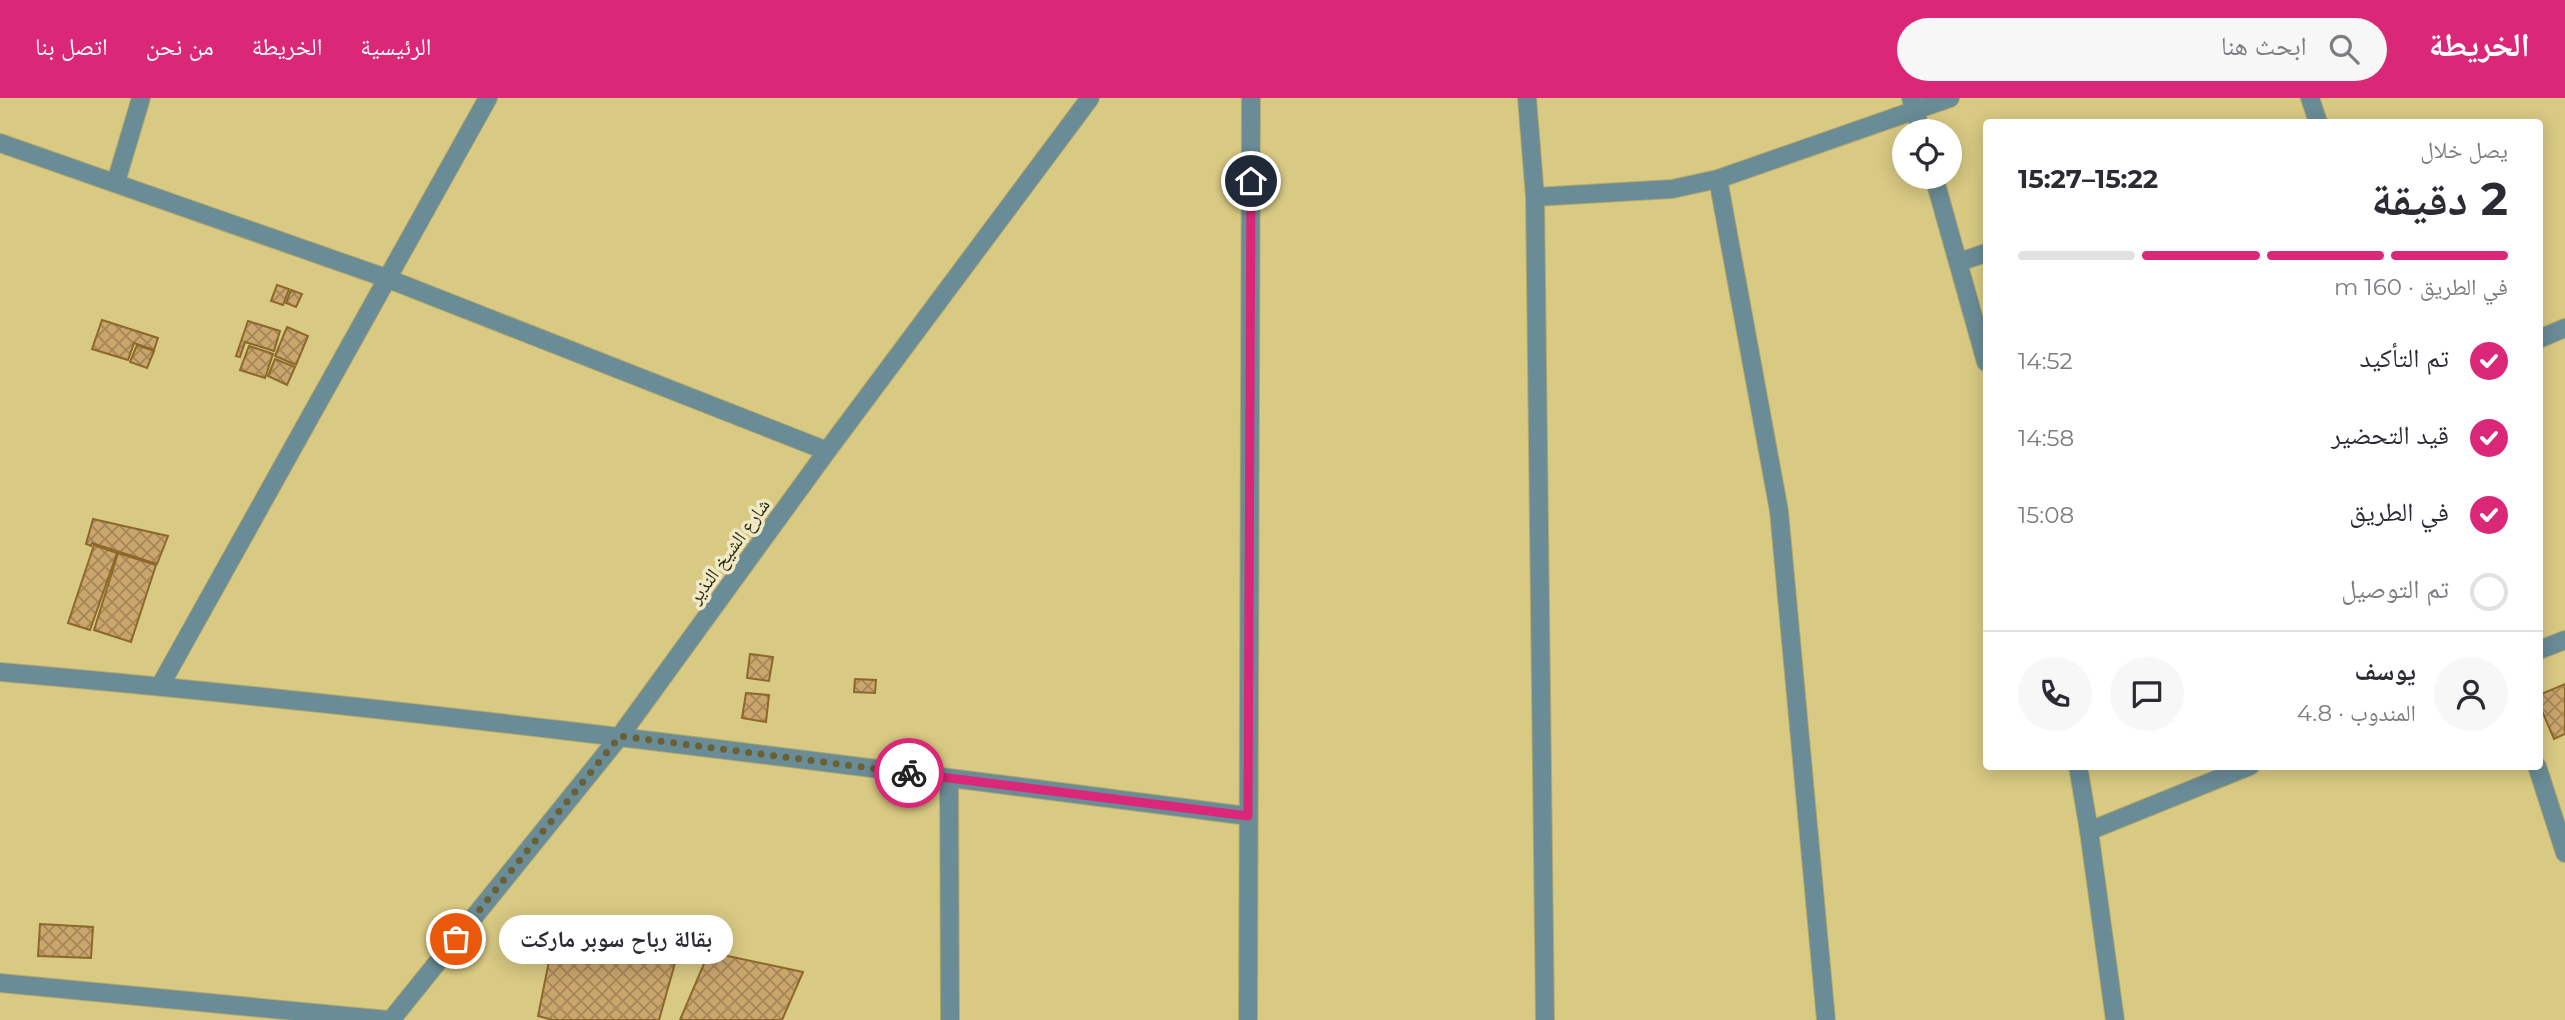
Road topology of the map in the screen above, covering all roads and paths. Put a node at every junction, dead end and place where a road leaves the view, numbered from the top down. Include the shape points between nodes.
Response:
1 (141, 98) edge
2 (488, 98) edge
3 (1090, 98) edge
4 (1251, 98) edge
5 (1527, 98) edge
6 (1950, 98) edge
7 (2310, 98) edge
8 (1913, 104) edge
9 (2317, 119) edge
10 (0, 143) edge
11 (1718, 179) junction
12 (116, 182) junction
13 (1938, 189) edge
14 (1535, 197) junction
15 (1983, 254) edge
16 (1959, 262) junction
17 (386, 278) junction
18 (2565, 328) edge
19 (2543, 337) edge
20 (1983, 351) edge
21 (827, 451) junction
22 (2565, 640) edge
23 (2543, 648) edge
24 (0, 671) edge
25 (160, 686) junction
26 (620, 736) junction
27 (2079, 770) edge
28 (2240, 770) edge
29 (2538, 770) edge
30 (949, 778) junction
31 (1248, 816) junction
32 (2089, 831) junction
33 (2565, 853) edge
34 (0, 983) edge
35 (389, 1020) edge
36 (950, 1020) edge
37 (1248, 1020) edge
38 (1545, 1020) edge
39 (1826, 1020) edge
40 (2115, 1020) edge

1 - 12 street
2 - 17 street
3 - 21 street, شارع الشيخ النذير
4 - 31 street
5 - 14 street
6 - 8 street
7 - 9 street
8 - 11 street
10 - 12 street
11 - 14 street via 1672,188
11 - 39 street via 1779,511
12 - 17 street
13 - 16 street
14 - 38 street
15 - 16 street
16 - 20 street
17 - 21 street
17 - 25 street
18 - 19 street
21 - 26 street, شارع الشيخ النذير
22 - 23 street
24 - 25 street
25 - 26 street
26 - 30 street
26 - 35 street, شارع الشيخ النذير
27 - 32 street
28 - 32 street
29 - 33 street
30 - 31 street
30 - 36 street
31 - 37 street
32 - 40 street
34 - 35 street

